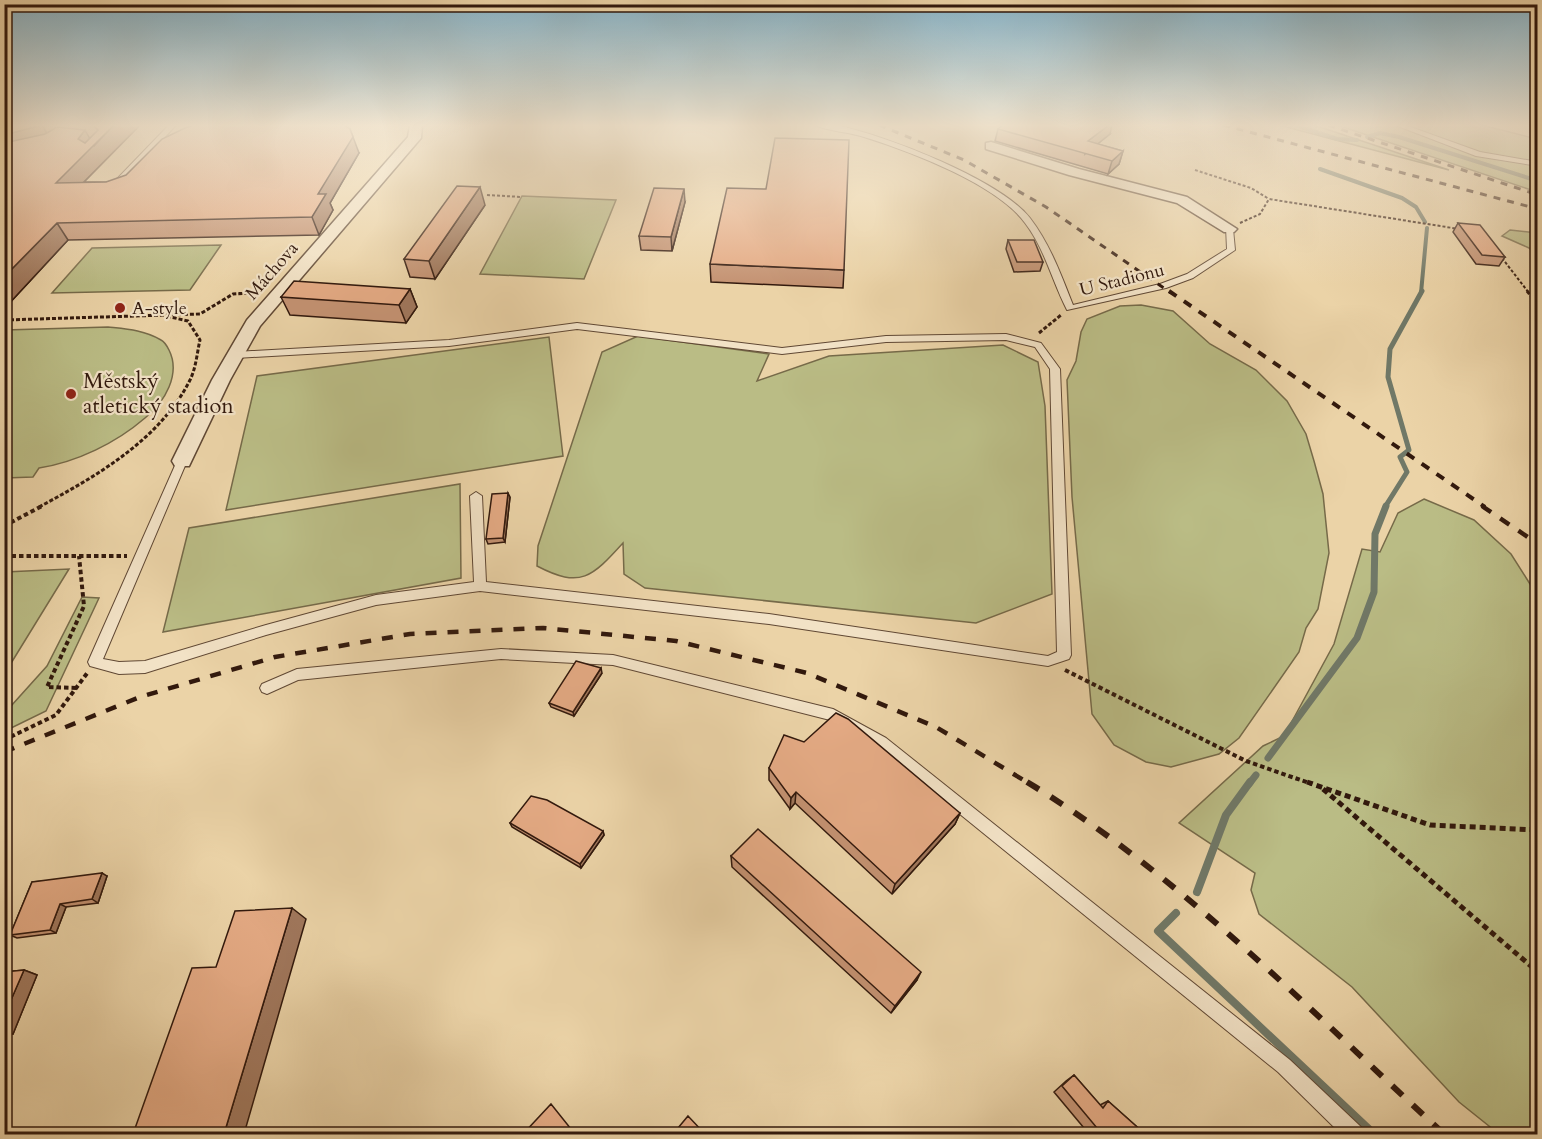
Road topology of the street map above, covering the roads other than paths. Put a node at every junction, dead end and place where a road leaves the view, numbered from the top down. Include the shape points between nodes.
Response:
1 (123, 178) edge
2 (379, 178) edge
3 (972, 178) edge
4 (1098, 178) edge
5 (111, 191) edge
6 (1229, 229) joint
7 (236, 355) junction
8 (182, 461) joint
9 (476, 496) dead end
10 (480, 586) junction
11 (267, 688) dead end
12 (1354, 1134) edge

1 - 5 lane
2 - 7 street, Máchova via 253,324
3 - 6 lane, U Stadionu via 1024,215 1046,249 1070,308 1147,292 1190,276 1231,250
4 - 6 street via 1182,200
7 - 8 street, Máchova
7 - 10 lane via 449,343 577,326 782,351 886,339 1006,337 1038,345 1055,369 1065,655 1048,661 769,619
8 - 10 lane via 95,662 119,668 145,667 376,600
9 - 10 lane
11 - 12 lane via 297,675 501,654 613,660 833,715 881,742 1248,1037

